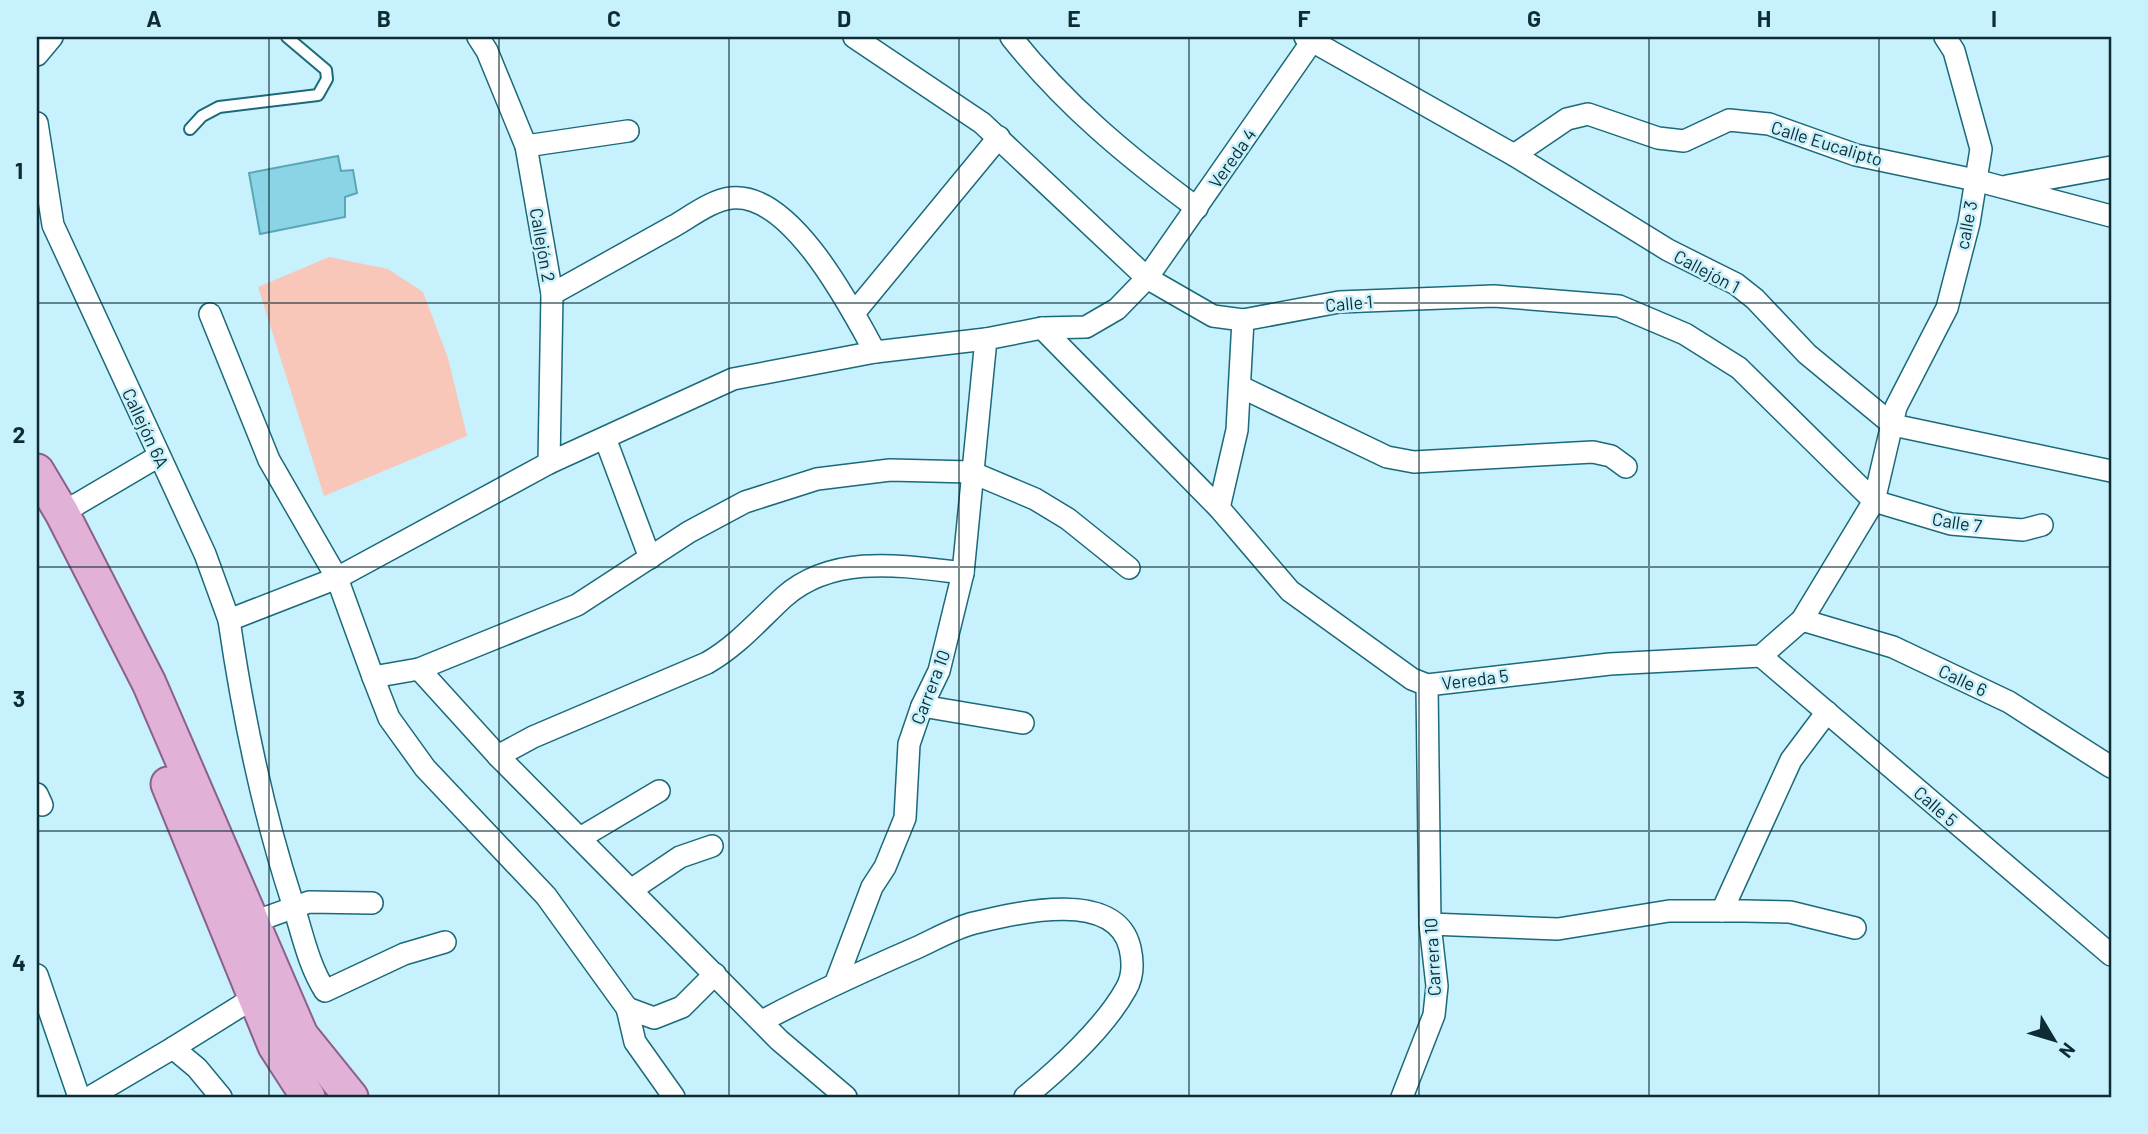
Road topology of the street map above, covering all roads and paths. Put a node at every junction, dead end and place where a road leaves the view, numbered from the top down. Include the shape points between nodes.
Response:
1 (51, 37) edge
2 (287, 37) edge
3 (478, 37) edge
4 (854, 37) edge
5 (1011, 37) edge
6 (1945, 37) edge
7 (1311, 38) edge
8 (37, 55) edge
9 (37, 123) edge
10 (190, 129) dead end
11 (628, 131) dead end
12 (999, 137) junction
13 (526, 146) junction
14 (1514, 155) junction
15 (2111, 167) edge
16 (1975, 180) junction
17 (2001, 187) junction
18 (1197, 208) junction
19 (2111, 215) edge
20 (1146, 278) junction
21 (552, 294) junction
22 (854, 313) junction
23 (210, 314) dead end
24 (1243, 320) junction
25 (1042, 328) junction
26 (986, 339) junction
27 (874, 352) junction
28 (1241, 387) junction
29 (1894, 416) junction
30 (604, 438) junction
31 (159, 456) junction
32 (550, 463) junction
33 (1626, 467) dead end
34 (37, 471) edge
35 (2111, 471) edge
36 (971, 472) junction
37 (1874, 501) junction
38 (1219, 508) junction
39 (49, 510) edge
40 (2042, 525) dead end
41 (650, 558) junction
42 (1129, 568) dead end
43 (964, 573) junction
44 (338, 578) junction
45 (229, 620) junction
46 (1802, 620) junction
47 (1761, 656) junction
48 (419, 669) junction
49 (373, 677) junction
50 (1427, 685) junction
51 (922, 706) junction
52 (1827, 712) junction
53 (1023, 723) dead end
54 (498, 756) junction
55 (2111, 767) edge
56 (659, 791) dead end
57 (580, 838) junction
58 (712, 846) dead end
59 (631, 890) junction
60 (372, 903) dead end
61 (293, 906) junction
62 (1722, 911) junction
63 (251, 923) junction
64 (1430, 924) junction
65 (1855, 928) dead end
66 (445, 942) dead end
67 (2111, 955) edge
68 (715, 974) junction
69 (37, 975) edge
70 (836, 982) junction
71 (326, 991) junction
72 (255, 998) junction
73 (288, 1006) junction
74 (627, 1008) junction
75 (762, 1021) junction
76 (173, 1048) junction
77 (302, 1095) edge
78 (79, 1097) edge
79 (90, 1097) edge
80 (221, 1097) edge
81 (352, 1097) edge
82 (674, 1097) edge
83 (846, 1097) edge
84 (1025, 1097) edge
85 (1402, 1097) edge

1 - 8 street
2 - 10 lane via 326,70 327,79 318,95 219,107
3 - 13 street, Callejón 2
4 - 12 street, Calle 1
5 - 18 street via 1047,82 1100,133
6 - 16 street, calle 3 via 1954,51 1981,149
7 - 14 street, Callejón 1
7 - 18 street, Vereda 4
9 - 31 street, Callejón 6A via 53,225
11 - 13 street
12 - 20 street, Calle 1
12 - 22 street
13 - 21 street, Callejón 2
14 - 16 street, Calle Eucalipto via 1567,119 1588,114 1658,138 1684,141 1729,120 1769,124 1856,155
14 - 29 street, Callejón 1 via 1668,250 1736,284 1807,354
15 - 17 street
16 - 17 street, Calle Eucalipto
16 - 29 street, calle 3 via 1947,308
17 - 19 street, Calle Eucalipto
18 - 20 street, Vereda 4
20 - 24 street, Calle 1 via 1213,316
20 - 25 street, Vereda 4 via 1117,309 1086,327
21 - 22 street via 731,198 756,202 785,220 812,250
21 - 32 street, Callejón 2
22 - 27 street
23 - 44 street via 269,460
24 - 28 street
24 - 37 street, Calle 1 via 1339,302 1481,296 1619,306 1685,334 1739,368
25 - 26 street, Vereda 4
25 - 38 street, Vereda 5
26 - 27 street, Vereda 4
26 - 36 street, Carrera 10
27 - 30 street, Vereda 4 via 733,379
28 - 33 street via 1387,457 1414,463 1593,452 1611,456
28 - 38 street via 1237,430
29 - 35 street, Callejón 1
29 - 37 street
30 - 32 street, Vereda 4
30 - 41 street
31 - 39 street
31 - 45 street, Callejón 6A via 205,554
32 - 44 street, Vereda 4
34 - 39 main road
36 - 41 street via 890,470 817,479 745,502
36 - 42 street via 1035,499 1068,519
36 - 43 street, Carrera 10
37 - 40 street, Calle 7 via 1951,524 2024,530
37 - 46 street
38 - 50 street, Vereda 5 via 1290,591 1412,679
39 - 63 main road via 149,683
39 - 72 main road via 116,651
41 - 48 street via 577,605
43 - 51 street, Carrera 10 via 939,671
43 - 54 street via 864,565 824,574 787,595 734,647 708,663
44 - 45 street
44 - 49 street
45 - 61 street, Callejón 6A via 253,764
46 - 47 street
46 - 55 street, Calle 6 via 1893,647 2009,702
47 - 50 street, Vereda 5 via 1610,664
47 - 52 street, Calle 5
48 - 49 street
48 - 54 street
49 - 74 street via 389,718 425,768 546,896
50 - 64 street, Carrera 10
51 - 53 street
51 - 70 street, Carrera 10 via 909,744 905,818 872,887
52 - 62 street via 1791,760
52 - 67 street, Calle 5
54 - 57 street
56 - 57 street
57 - 59 street
58 - 59 street via 680,857
59 - 68 street
60 - 61 street via 324,900
61 - 63 street
61 - 71 street, Callejón 6A
62 - 64 street via 1669,912 1558,929
62 - 65 street via 1790,912
63 - 73 main road
64 - 85 street, Carrera 10 via 1437,986 1434,1015
66 - 71 street via 420,947
68 - 74 street via 682,1007 654,1018
68 - 75 street
69 - 78 street
70 - 75 street
70 - 84 street via 972,924 1048,910 1103,914 1128,939 1132,972 1127,989 1097,1027
71 - 73 street
72 - 76 street
72 - 77 main road
73 - 81 main road via 302,1035
74 - 82 street via 635,1042
75 - 83 street
76 - 79 street
76 - 80 street

